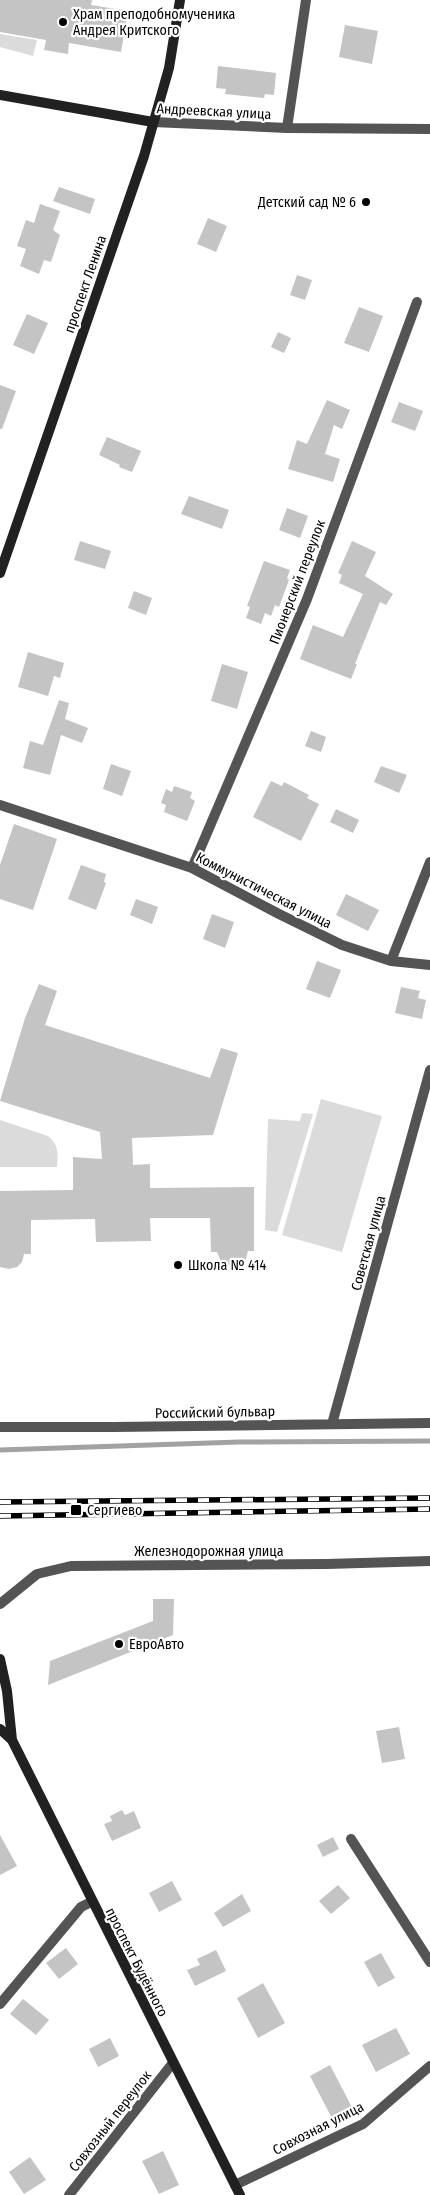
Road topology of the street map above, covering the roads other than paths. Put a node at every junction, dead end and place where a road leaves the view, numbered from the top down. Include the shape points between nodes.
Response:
1 (180, 0) edge
2 (306, 0) edge
3 (0, 95) edge
4 (153, 122) junction
5 (287, 128) junction
6 (430, 129) edge
7 (417, 302) dead end
8 (0, 573) edge
9 (0, 805) edge
10 (430, 862) edge
11 (192, 868) junction
12 (391, 961) junction
13 (430, 965) edge
14 (430, 1070) edge
15 (430, 1423) edge
16 (332, 1424) junction
17 (0, 1427) edge
18 (430, 1560) edge
19 (0, 1604) edge
20 (0, 1659) edge
21 (0, 1729) edge
22 (12, 1740) junction
23 (351, 1839) dead end
24 (91, 1902) junction
25 (430, 1962) edge
26 (0, 2004) edge
27 (172, 2064) junction
28 (430, 2066) edge
29 (235, 2185) junction
30 (69, 2195) edge
31 (240, 2195) edge

1 - 4 street, проспект Ленина via 169,68
2 - 5 street
3 - 4 street, Андреевская улица
4 - 5 street, Андреевская улица
4 - 8 street, проспект Ленина
5 - 6 street, Андреевская улица
7 - 11 street, Пионерский переулок via 307,599
9 - 11 street, Коммунистическая улица
10 - 12 street
11 - 12 street, Коммунистическая улица via 334,941
12 - 13 street, Коммунистическая улица
14 - 16 street, Советская улица
15 - 16 street, Российский бульвар
16 - 17 street, Российский бульвар
18 - 19 street, Железнодорожная улица via 72,1566 37,1574
20 - 22 street, проспект Будённого
21 - 22 street, проспект Будённого
22 - 24 street, проспект Будённого
23 - 25 street
24 - 26 street via 81,1907
24 - 27 street, проспект Будённого
27 - 29 street, проспект Будённого
27 - 30 street, Совхозный переулок
28 - 29 street, Совхозная улица via 363,2124
29 - 31 street, проспект Будённого

